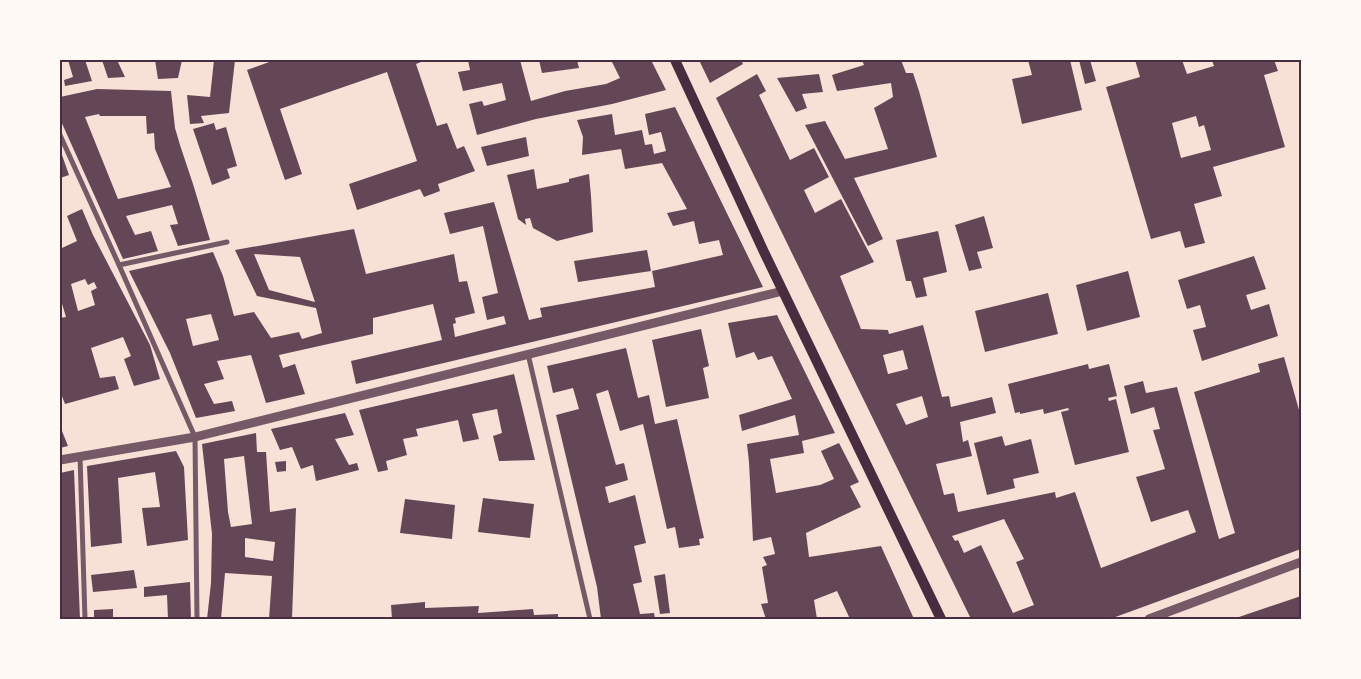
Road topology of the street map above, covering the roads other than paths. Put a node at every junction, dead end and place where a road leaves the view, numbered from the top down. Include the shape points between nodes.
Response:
1 (675, 60) edge
2 (60, 135) edge
3 (227, 242) dead end
4 (119, 264) junction
5 (783, 290) junction
6 (528, 354) junction
7 (195, 437) junction
8 (80, 456) junction
9 (60, 460) edge
10 (1301, 562) edge
11 (85, 619) edge
12 (197, 619) edge
13 (590, 619) edge
14 (941, 619) edge
15 (1149, 619) edge

1 - 5 main road
2 - 4 street
3 - 4 street
4 - 7 street
5 - 6 street
5 - 14 main road
6 - 7 street
6 - 13 street
7 - 8 street
7 - 12 street
8 - 9 street
8 - 11 street
10 - 15 street

